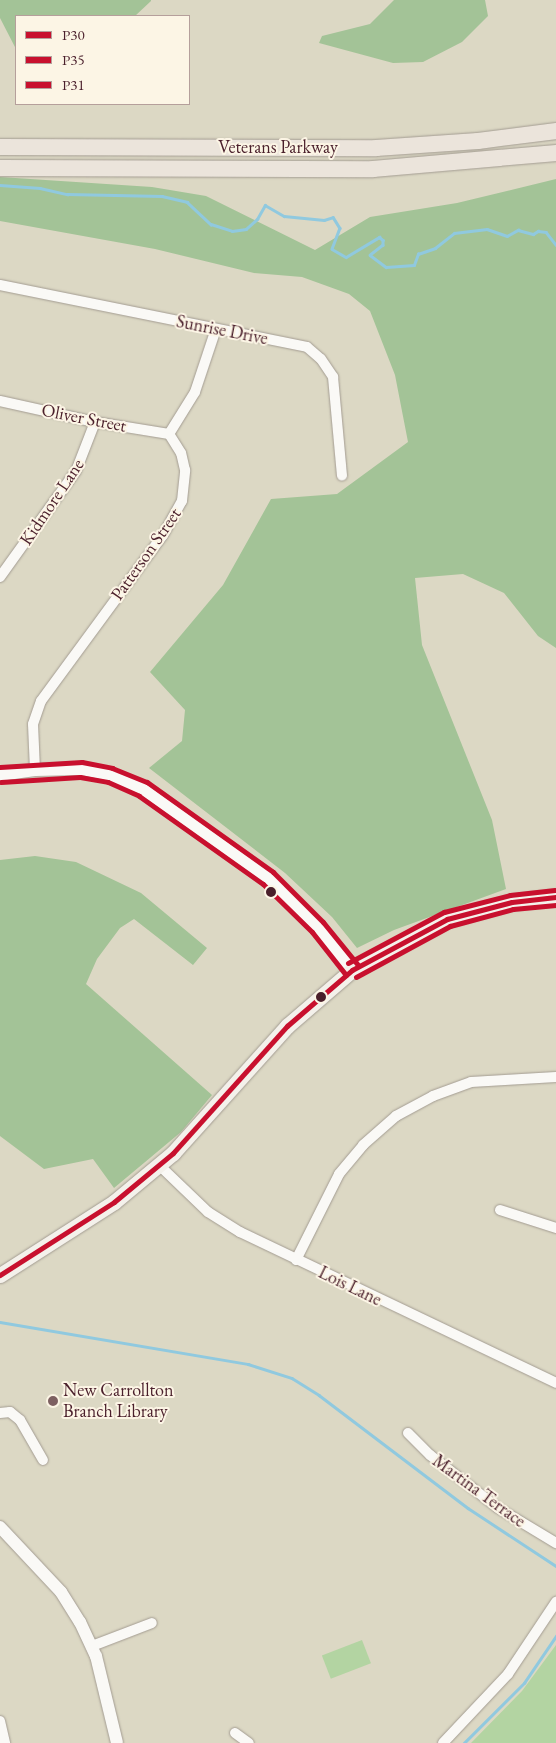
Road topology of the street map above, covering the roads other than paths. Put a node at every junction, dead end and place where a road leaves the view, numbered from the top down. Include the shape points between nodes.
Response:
1 (556, 132) edge
2 (0, 147) edge
3 (556, 153) edge
4 (0, 168) edge
5 (0, 285) edge
6 (216, 330) junction
7 (0, 401) edge
8 (95, 422) junction
9 (169, 434) junction
10 (342, 476) dead end
11 (0, 577) edge
12 (35, 770) junction
13 (0, 775) edge
14 (556, 896) edge
15 (352, 970) junction
16 (556, 1077) edge
17 (159, 1165) junction
18 (500, 1210) dead end
19 (556, 1228) edge
20 (296, 1260) junction
21 (0, 1275) edge
22 (556, 1383) edge
23 (0, 1413) edge
24 (408, 1433) dead end
25 (43, 1460) dead end
26 (0, 1527) edge
27 (556, 1543) edge
28 (556, 1602) edge
29 (152, 1623) dead end
30 (92, 1646) junction
31 (0, 1721) edge
32 (235, 1733) dead end
33 (5, 1743) edge
34 (117, 1743) edge
35 (249, 1743) edge
36 (443, 1743) edge

1 - 2 main road, Veterans Parkway via 376,148
3 - 4 main road, Veterans Parkway via 373,169
5 - 6 street, Sunrise Drive
6 - 9 street via 195,392
6 - 10 street, Sunrise Drive via 301,344 321,359 334,383
7 - 8 street, Oliver Street
8 - 9 street, Oliver Street
8 - 11 street, Kidmore Lane via 76,471
9 - 12 street, Patterson Street via 181,452 185,470 182,501 163,535 41,701 34,724
12 - 13 street
12 - 15 street via 96,771 153,795 268,878 308,917
14 - 15 main road via 512,902 446,919
15 - 17 main road via 301,1012 198,1129
16 - 20 street via 471,1082 424,1100 396,1116 363,1145 339,1174
17 - 20 street, Lois Lane via 215,1218
17 - 21 main road via 74,1230
18 - 19 street
20 - 22 street, Lois Lane
23 - 25 street via 10,1412 20,1420
24 - 27 street, Martina Terrace via 430,1455 498,1508
26 - 30 street via 61,1592
28 - 36 street via 508,1674
29 - 30 street
30 - 34 street
31 - 33 street
32 - 35 street

